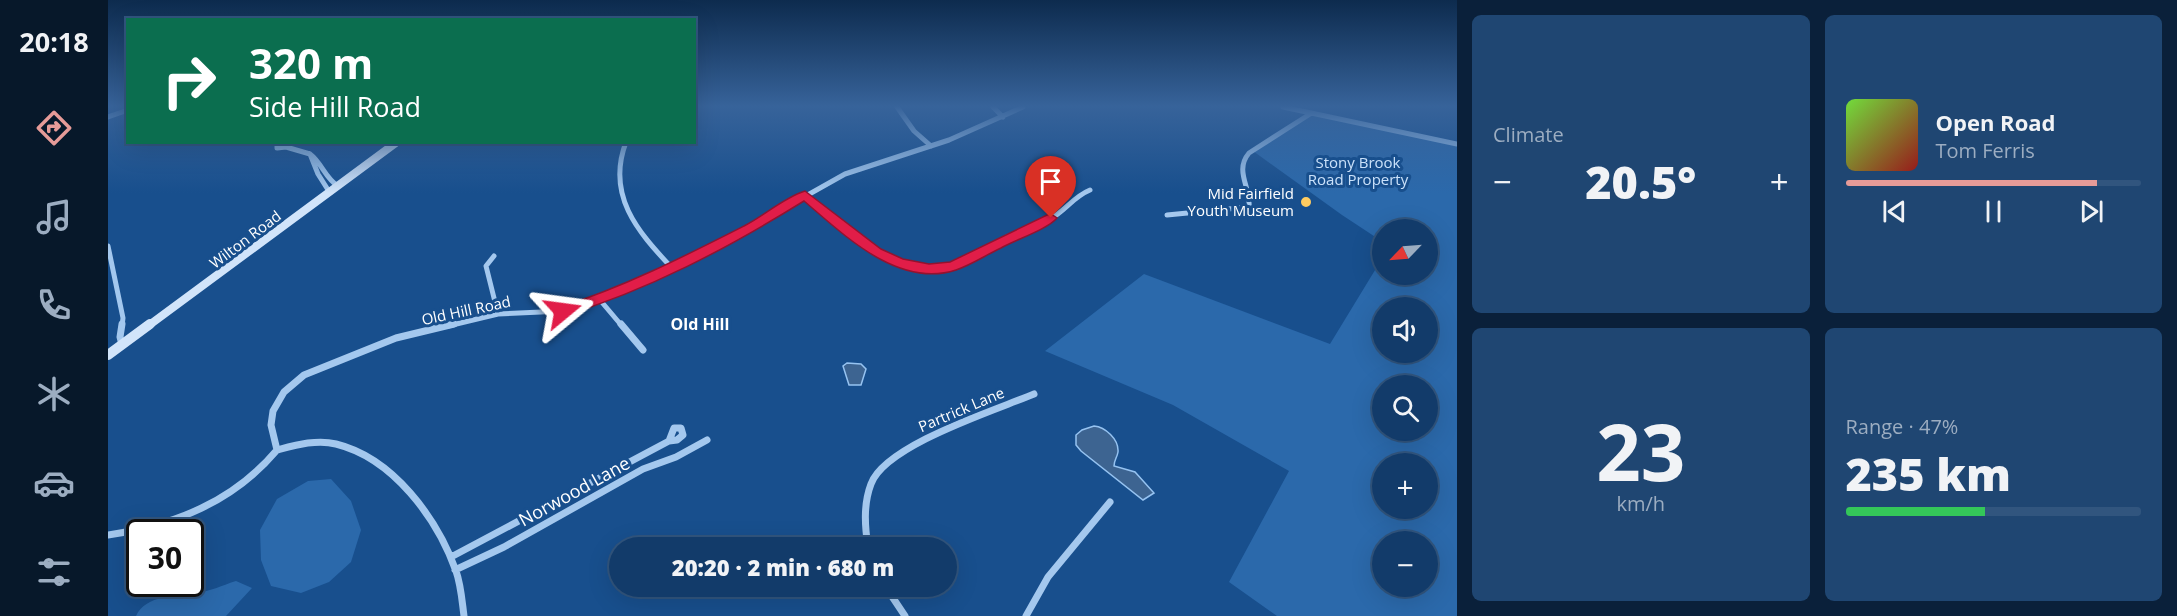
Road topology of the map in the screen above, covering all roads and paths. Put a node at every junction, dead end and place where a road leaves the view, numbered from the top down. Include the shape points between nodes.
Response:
1 (920, 136) edge
2 (956, 136) edge
3 (1278, 136) edge
4 (1417, 136) edge
5 (285, 144) edge
6 (395, 144) edge
7 (625, 144) edge
8 (1457, 144) edge
9 (931, 146) junction
10 (310, 154) junction
11 (338, 186) junction
12 (1090, 190) dead end
13 (330, 193) junction
14 (805, 195) junction
15 (1167, 215) dead end
16 (108, 246) edge
17 (494, 256) dead end
18 (672, 268) junction
19 (600, 300) junction
20 (498, 314) junction
21 (123, 326) junction
22 (135, 336) junction
23 (122, 345) junction
24 (643, 350) dead end
25 (108, 355) edge
26 (1034, 394) dead end
27 (707, 440) dead end
28 (669, 441) dead end
29 (277, 450) junction
30 (1110, 502) dead end
31 (108, 535) edge
32 (866, 537) edge
33 (451, 557) junction
34 (455, 570) junction
35 (892, 597) edge
36 (464, 616) edge
37 (904, 616) edge
38 (1026, 616) edge

1 - 9 street
2 - 9 street, Old Hill Road
3 - 15 street via 1242,161 1240,169 1250,196 1249,207
4 - 8 street
5 - 10 street
6 - 11 main road, Wilton Road
7 - 18 street via 618,170 626,205 645,238
9 - 14 street, Old Hill Road via 858,169
10 - 11 street via 318,160 329,182
10 - 13 street
11 - 13 main road, Wilton Road
12 - 14 street via 1074,195 1050,218 955,265 934,269 901,264 876,252
13 - 22 main road, Wilton Road
14 - 18 street, Old Hill Road via 755,226
16 - 21 street
17 - 20 street via 486,266
18 - 19 street, Old Hill Road
19 - 20 street, Old Hill Road via 559,312
19 - 24 street
20 - 29 street, Old Hill Road via 383,341 300,377 284,392 273,411 271,425
21 - 22 street
21 - 23 street
22 - 23 main road, Wilton Road
23 - 25 main road, Wilton Road
26 - 32 street, Partrick Lane via 919,441 878,472 864,521
27 - 34 street, Norwood Lane
28 - 33 street
29 - 31 street via 244,484 214,502 155,526
29 - 33 street via 323,442 343,446 369,459 406,489
30 - 38 street via 1048,577
33 - 34 street
34 - 36 street
35 - 37 street

